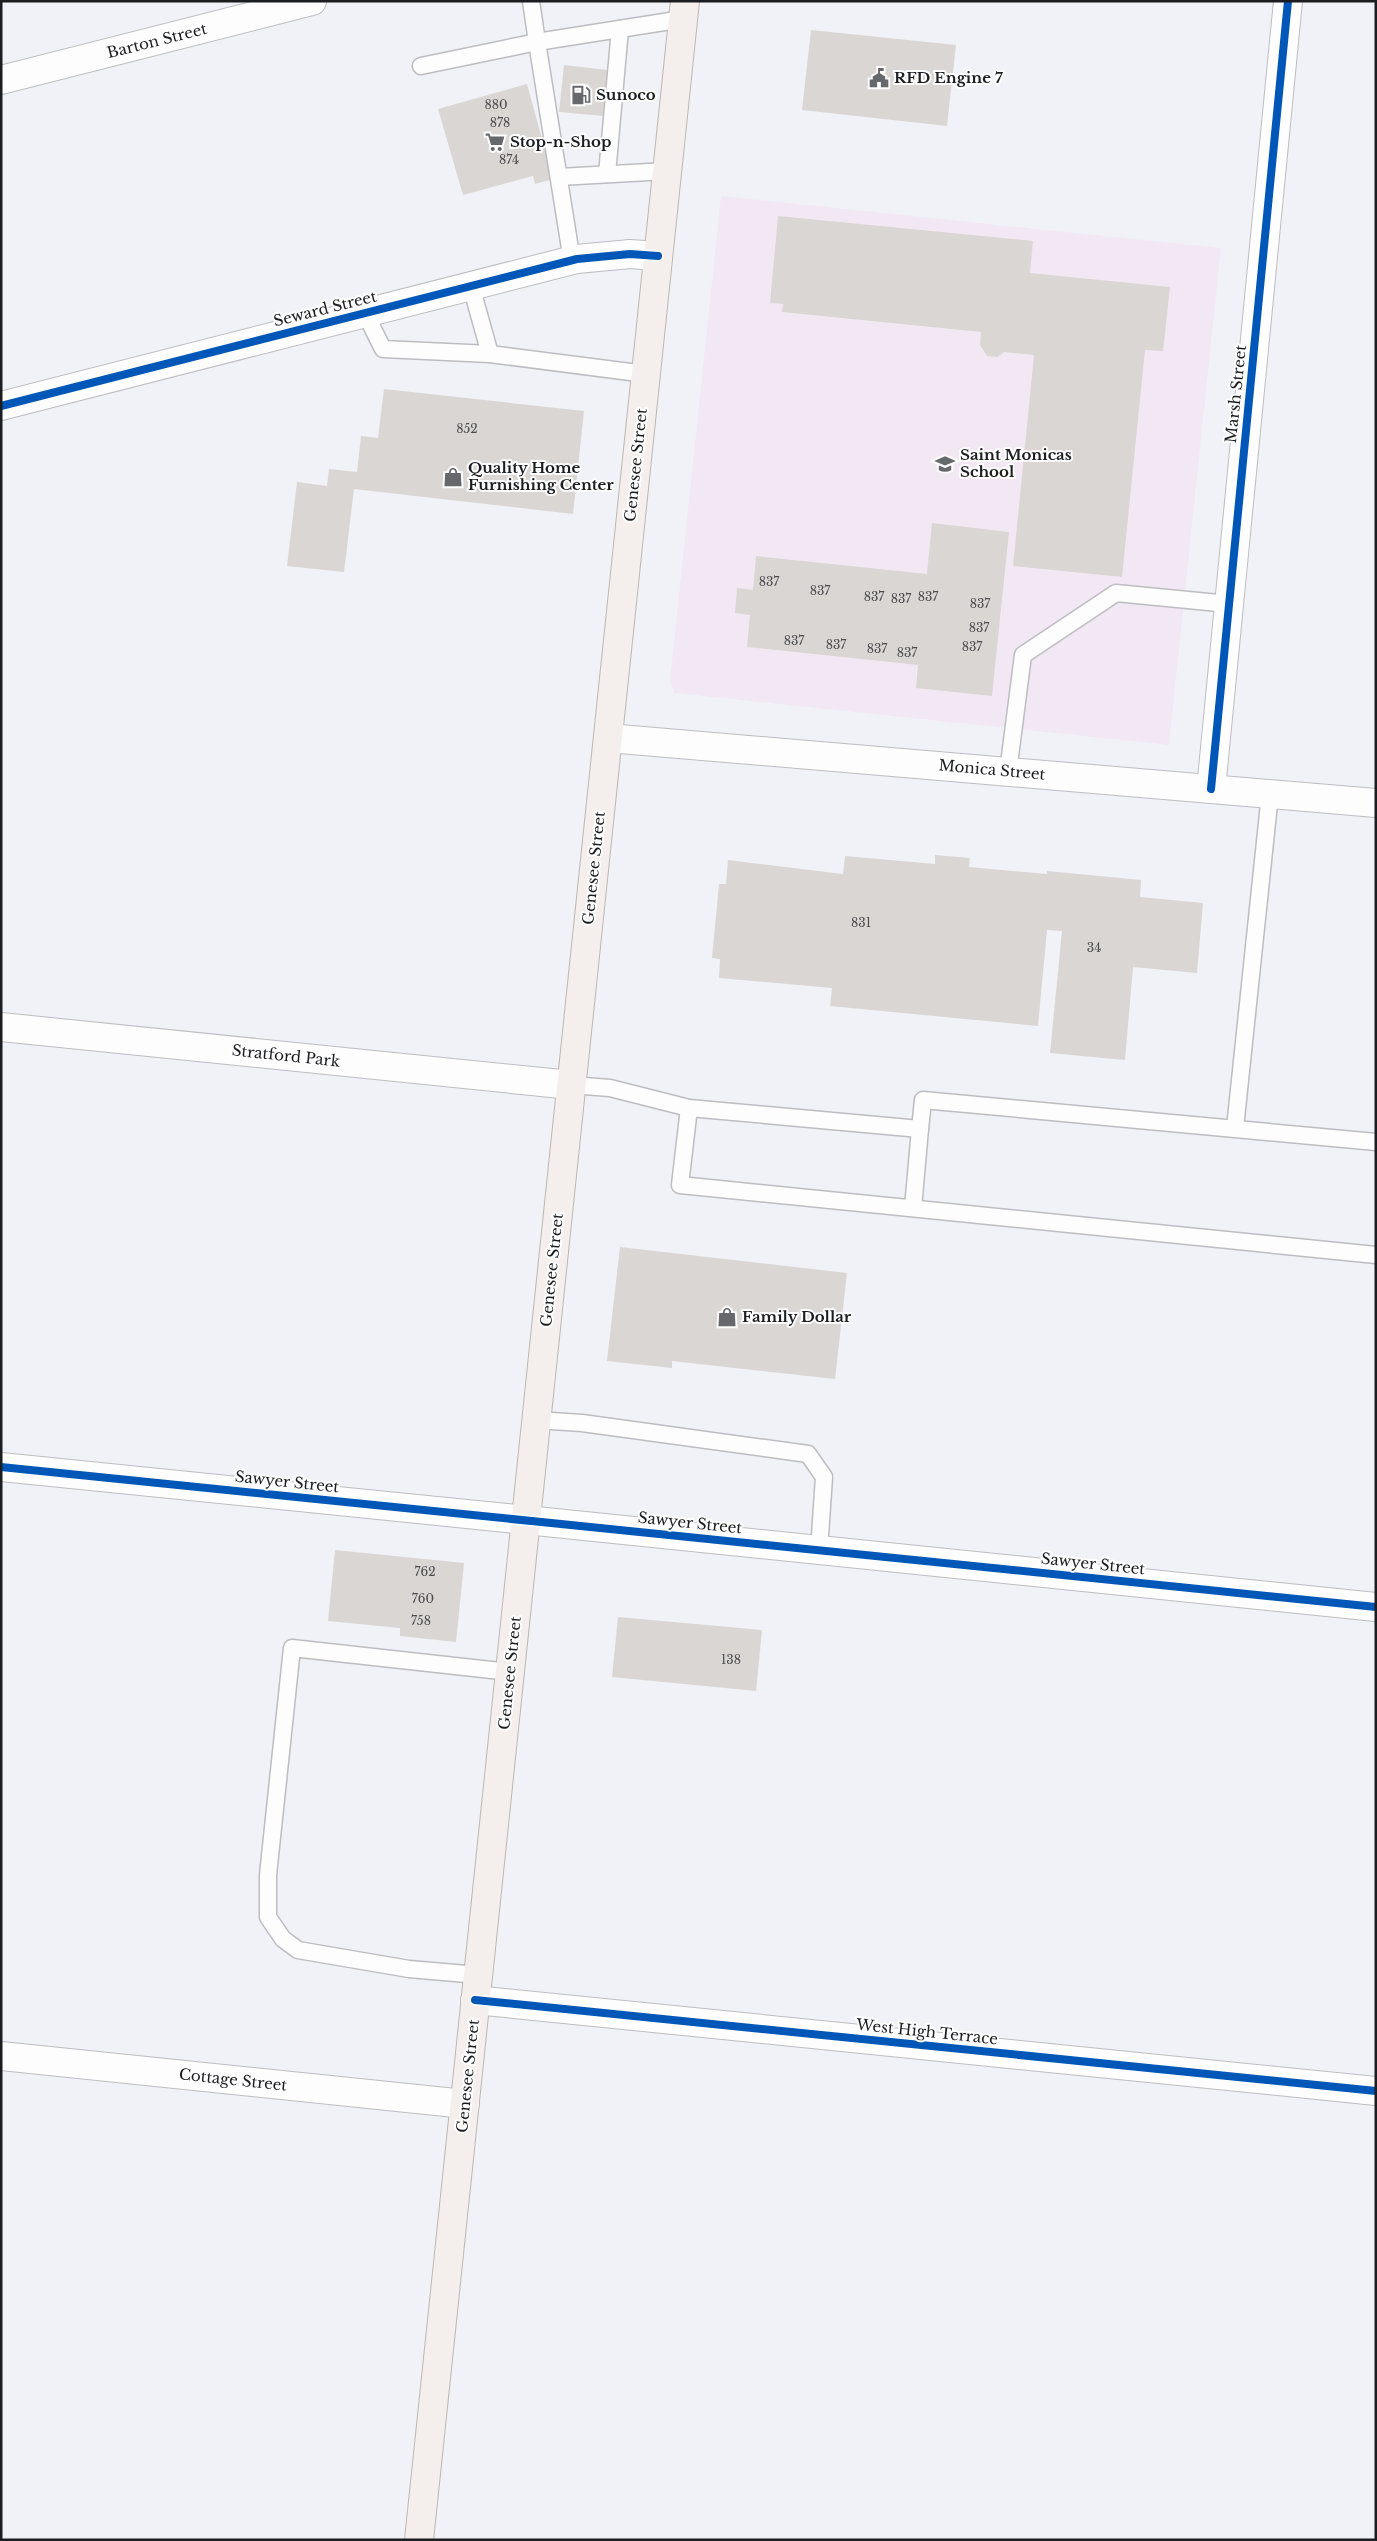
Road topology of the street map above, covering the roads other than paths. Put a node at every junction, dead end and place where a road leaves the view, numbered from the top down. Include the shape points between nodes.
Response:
1 (312, 1) edge
2 (532, 1) edge
3 (1288, 1) edge
4 (684, 10) edge
5 (620, 29) junction
6 (537, 42) junction
7 (421, 66) dead end
8 (1, 80) edge
9 (667, 172) junction
10 (607, 174) junction
11 (559, 177) junction
12 (658, 256) junction
13 (572, 261) junction
14 (471, 286) junction
15 (365, 313) junction
16 (490, 354) junction
17 (646, 374) junction
18 (1, 406) edge
19 (1229, 604) junction
20 (608, 738) junction
21 (1008, 772) junction
22 (1211, 789) junction
23 (1270, 794) junction
24 (1376, 803) edge
25 (1, 1027) edge
26 (571, 1084) junction
27 (689, 1108) junction
28 (1235, 1128) junction
29 (920, 1129) junction
30 (1376, 1142) edge
31 (914, 1208) junction
32 (1376, 1255) edge
33 (536, 1420) junction
34 (1, 1467) edge
35 (526, 1520) junction
36 (819, 1550) junction
37 (1376, 1607) edge
38 (510, 1672) junction
39 (477, 1987) junction
40 (1, 2056) edge
41 (1376, 2091) edge
42 (465, 2104) junction
43 (419, 2540) edge

1 - 8 street, Barton Street
2 - 6 lane
3 - 19 street, Marsh Street
4 - 5 lane
4 - 9 main road, Genesee Street
5 - 6 lane
5 - 10 lane
6 - 7 lane
6 - 11 lane
9 - 10 lane
9 - 12 main road, Genesee Street
10 - 11 lane
11 - 13 lane
12 - 13 street, Seward Street via 603,255
12 - 17 main road, Genesee Street
13 - 14 street, Seward Street
14 - 15 street, Seward Street
14 - 16 lane
15 - 16 lane via 383,349
15 - 18 street, Seward Street
16 - 17 lane
17 - 20 main road, Genesee Street
19 - 21 lane via 1116,593 1023,656
19 - 22 street, Marsh Street
20 - 21 street, Monica Street
20 - 26 main road, Genesee Street
21 - 22 street, Monica Street
22 - 23 street, Monica Street
23 - 24 street, Monica Street
23 - 28 lane
25 - 26 street, Stratford Park
26 - 27 lane via 610,1088
26 - 33 main road, Genesee Street
27 - 29 lane
27 - 31 lane via 680,1185
28 - 29 lane via 924,1100
28 - 30 lane
29 - 31 lane
31 - 32 lane
33 - 35 main road, Genesee Street
33 - 36 lane via 582,1423 808,1454 824,1477
34 - 35 street, Sawyer Street
35 - 36 street, Sawyer Street
35 - 38 main road, Genesee Street
36 - 37 street, Sawyer Street
38 - 39 main road, Genesee Street
38 - 39 lane via 292,1648 275,1805 268,1875 268,1917 283,1939 298,1950 409,1969
39 - 41 street, West High Terrace
39 - 42 main road, Genesee Street
40 - 42 street, Cottage Street
42 - 43 main road, Genesee Street

